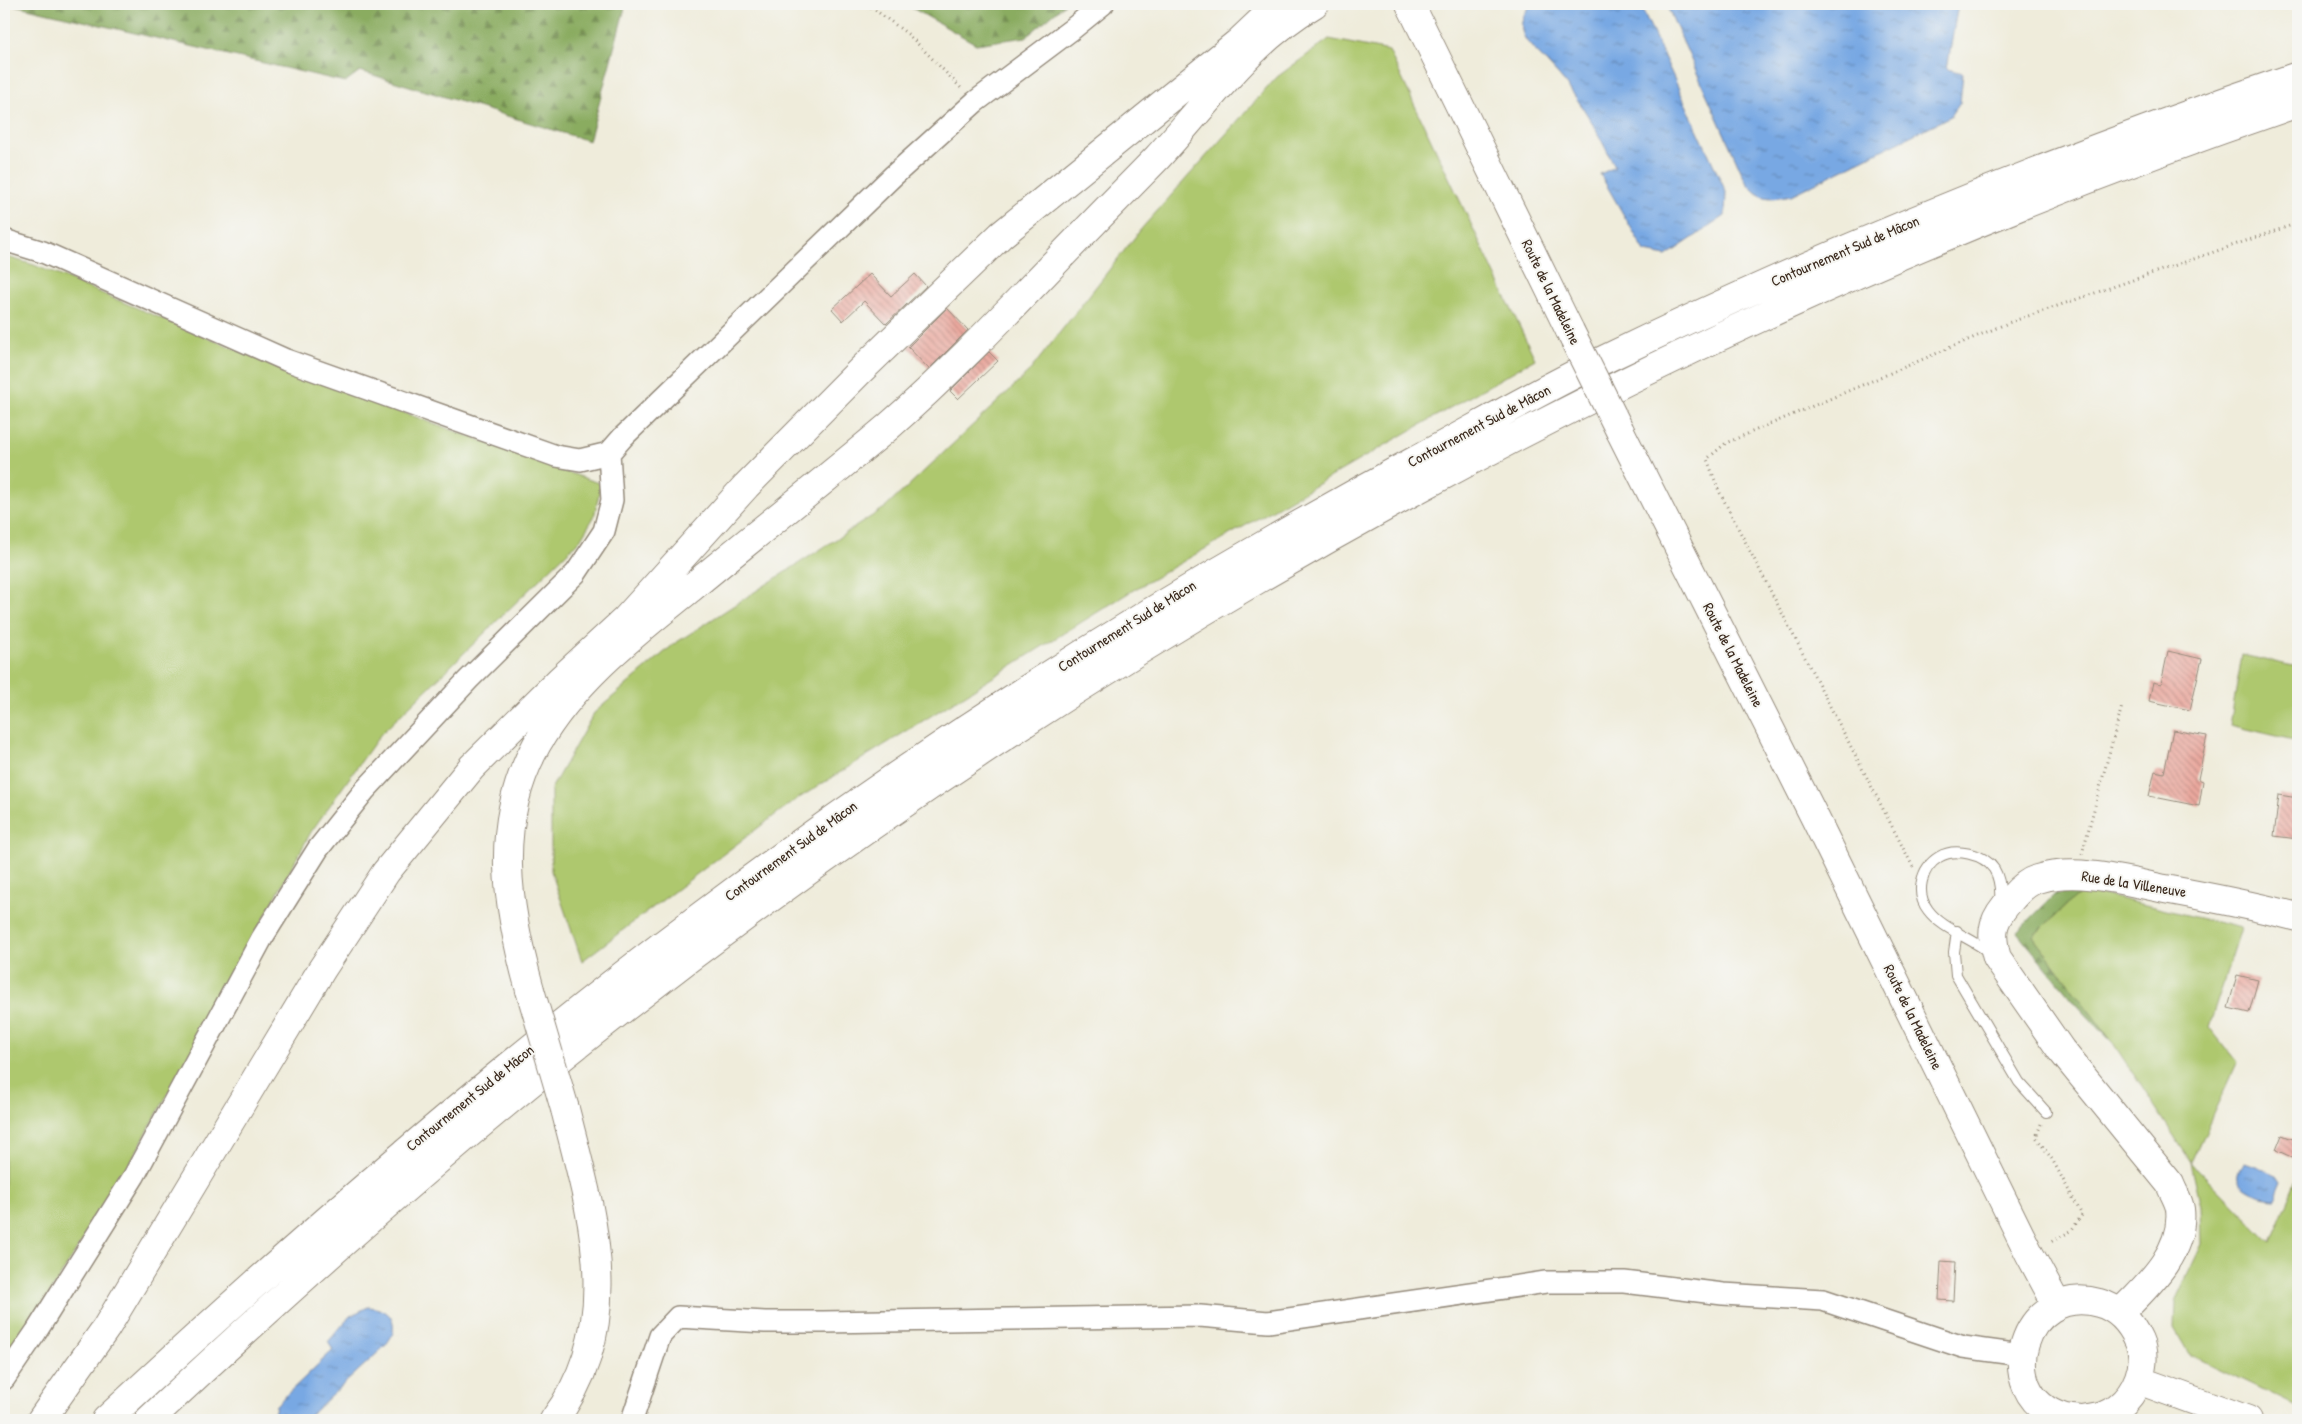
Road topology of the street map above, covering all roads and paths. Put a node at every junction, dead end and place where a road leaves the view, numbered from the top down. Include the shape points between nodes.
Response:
1 (867, 4) edge
2 (1103, 4) edge
3 (1279, 4) edge
4 (1314, 4) edge
5 (1410, 4) edge
6 (2298, 76) edge
7 (975, 102) junction
8 (2298, 103) edge
9 (2298, 223) edge
10 (4, 240) edge
11 (609, 453) junction
12 (2122, 706) dead end
13 (2081, 874) junction
14 (1920, 881) junction
15 (2000, 911) junction
16 (2298, 917) edge
17 (1957, 931) junction
18 (1997, 958) junction
19 (2046, 1112) joint
20 (2029, 1254) junction
21 (2057, 1305) junction
22 (2120, 1313) junction
23 (2022, 1355) junction
24 (4, 1379) edge
25 (2138, 1380) junction
26 (41, 1420) edge
27 (106, 1420) edge
28 (149, 1420) edge
29 (554, 1420) edge
30 (632, 1420) edge
31 (2081, 1420) edge
32 (2248, 1420) edge

1 - 7 path via 909,35
2 - 7 street
3 - 26 main road via 1240,41 1001,234 746,486 626,620 472,767 428,819 359,911 106,1328
4 - 29 main road, bridge via 1250,54 1158,156 936,382 888,426 627,640 570,697 536,746 512,810 507,873 509,898 515,936 589,1203 599,1282 589,1351 569,1398
5 - 20 main road, Route de la Madeleine, bridge
6 - 27 main road, Contournement Sud de Mâcon via 2146,128 1937,211 1594,364 1335,503 1113,634 957,735 803,841 595,997 381,1172
7 - 11 street via 893,176
8 - 28 main road, Contournement Sud de Mâcon via 2079,182 1932,242 1677,356 1593,396 1372,514 1139,650 981,751 828,856 598,1029 406,1188
9 - 14 path via 2008,323 1726,443 1708,459 1719,491
10 - 11 street via 42,252 286,360 373,392 556,456 580,460
11 - 24 street via 612,500 604,531 576,573 384,769 318,849 262,938 134,1176
12 - 13 path via 2082,854
13 - 15 main road, Rue de la Villeneuve via 2036,879 2021,888
13 - 16 main road, Rue de la Villeneuve via 2246,904
14 - 15 lane via 1940,856 1957,852 1977,856 1994,868 2002,890
14 - 17 lane via 1922,900 1928,910
15 - 18 main road, Rue de la Villeneuve via 1993,927
17 - 18 lane
17 - 19 lane via 1954,952 1956,975 2019,1082
18 - 22 main road via 2061,1050 2170,1184 2180,1209 2177,1238 2156,1276
19 - 20 path via 2036,1137 2052,1159 2082,1215 2071,1231
20 - 21 main road, Route de la Madeleine
21 - 22 main road via 2072,1300 2089,1300
21 - 23 main road via 2032,1325
22 - 25 main road via 2140,1344 2142,1362
23 - 30 street via 1963,1347 1823,1300 1723,1294 1624,1282 1546,1282 1268,1322 1200,1316 823,1322 678,1317 660,1336
23 - 31 main road via 2023,1375 2031,1393 2044,1408 2062,1417
25 - 31 main road via 2130,1397 2116,1410
25 - 32 main road

